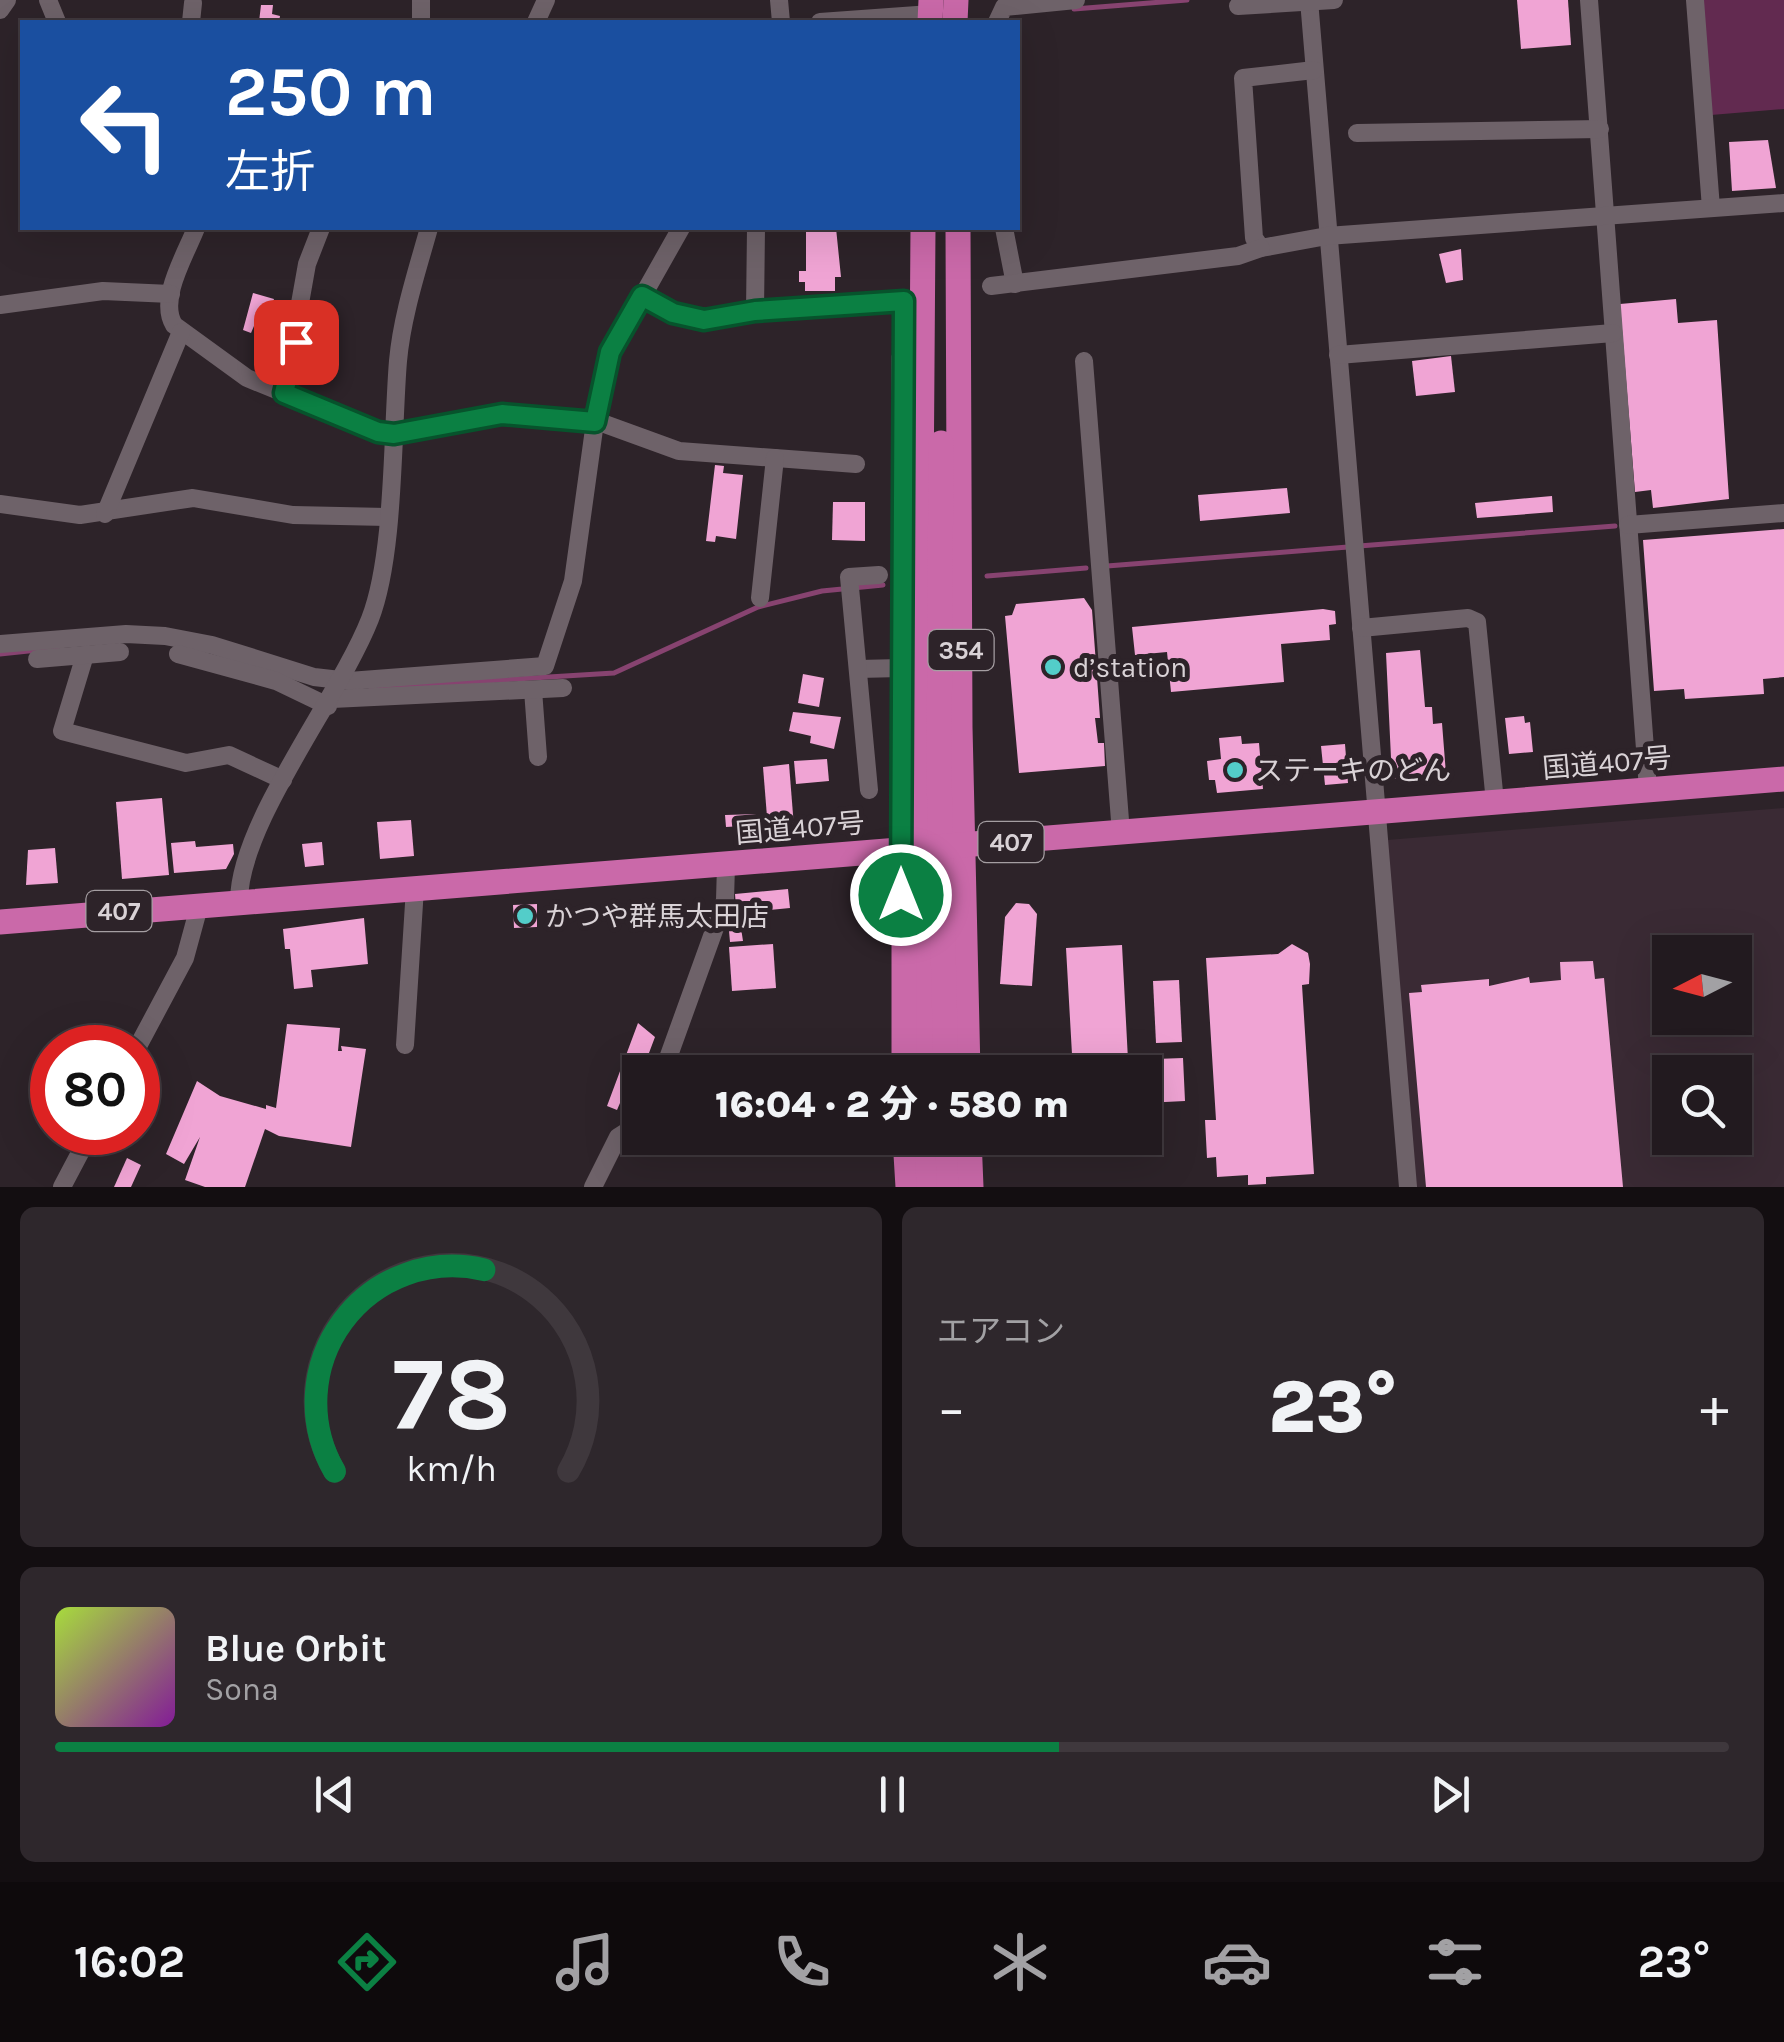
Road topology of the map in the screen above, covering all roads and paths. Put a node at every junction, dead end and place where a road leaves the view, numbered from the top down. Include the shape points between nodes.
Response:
1 (7, 0) edge
2 (956, 0) edge
3 (1076, 0) edge
4 (1334, 0) edge
5 (1589, 0) edge
6 (1696, 0) edge
7 (1309, 1) edge
8 (193, 3) dead end
9 (1238, 6) dead end
10 (0, 10) edge
11 (937, 15) edge
12 (191, 20) edge
13 (853, 20) edge
14 (998, 20) edge
15 (1314, 70) junction
16 (1600, 129) junction
17 (1357, 133) dead end
18 (1784, 203) edge
19 (1711, 208) junction
20 (1603, 216) junction
21 (195, 230) edge
22 (320, 230) edge
23 (430, 230) edge
24 (680, 230) edge
25 (756, 230) edge
26 (907, 230) edge
27 (923, 230) edge
28 (944, 230) edge
29 (958, 230) edge
30 (1004, 230) edge
31 (1327, 236) junction
32 (1260, 248) junction
33 (1015, 284) junction
34 (991, 286) dead end
35 (171, 294) junction
36 (642, 296) junction
37 (904, 301) junction
38 (0, 305) edge
39 (755, 311) junction
40 (181, 332) junction
41 (1613, 333) junction
42 (1338, 355) junction
43 (1084, 360) dead end
44 (284, 393) junction
45 (595, 422) junction
46 (394, 434) junction
47 (775, 458) junction
48 (856, 464) dead end
49 (0, 504) edge
50 (1784, 513) edge
51 (105, 514) junction
52 (387, 518) junction
53 (1628, 525) junction
54 (879, 575) dead end
55 (760, 598) dead end
56 (1361, 628) junction
57 (0, 644) edge
58 (120, 652) dead end
59 (178, 654) dead end
60 (86, 656) junction
61 (37, 660) dead end
62 (901, 668) junction
63 (858, 669) junction
64 (341, 680) junction
65 (563, 688) dead end
66 (532, 690) junction
67 (330, 702) junction
68 (538, 757) dead end
69 (929, 776) junction
70 (1784, 779) edge
71 (283, 780) junction
72 (870, 790) dead end
73 (1648, 790) junction
74 (1495, 802) junction
75 (1374, 812) junction
76 (1121, 834) junction
77 (962, 846) junction
78 (900, 851) junction
79 (726, 865) junction
80 (416, 888) junction
81 (238, 901) junction
82 (200, 903) junction
83 (0, 922) edge
84 (932, 924) junction
85 (150, 1025) edge
86 (405, 1046) dead end
87 (670, 1055) edge
88 (904, 1055) edge
89 (926, 1055) edge
90 (944, 1055) edge
91 (968, 1055) edge
92 (622, 1134) edge
93 (79, 1155) edge
94 (906, 1155) edge
95 (927, 1155) edge
96 (948, 1155) edge
97 (970, 1155) edge
98 (62, 1187) edge
99 (593, 1187) edge
100 (908, 1187) edge
101 (928, 1187) edge
102 (949, 1187) edge
103 (971, 1187) edge
104 (1408, 1187) edge

1 - 10 street
2 - 11 highway
3 - 14 street via 1004,7
4 - 7 street
5 - 16 street
6 - 19 street
7 - 9 street
7 - 15 street
8 - 12 street
11 - 13 street
15 - 31 street
15 - 32 street via 1243,78
16 - 17 street
16 - 20 street
18 - 19 street
19 - 20 street
20 - 31 street
20 - 41 street
21 - 35 street
22 - 44 street via 307,264
23 - 46 street via 402,340
24 - 36 street
25 - 39 street
26 - 37 highway, 354
27 - 69 highway, 354
28 - 69 highway, 354
29 - 77 highway, 354
30 - 33 street
31 - 32 street
31 - 42 street
32 - 33 street
33 - 34 street
35 - 38 street via 103,291
35 - 40 street via 169,316
36 - 39 street via 686,318
36 - 45 street via 610,352
37 - 39 street
37 - 62 highway, 354
40 - 44 street via 230,368
40 - 51 street
41 - 42 street
41 - 53 street
42 - 56 street
43 - 76 street
44 - 46 street
45 - 46 street via 502,414
45 - 47 street via 678,451
45 - 64 street via 572,581 544,666
46 - 52 street
47 - 48 street
47 - 55 street
49 - 51 street
50 - 53 street
51 - 52 street via 193,498 293,515
52 - 64 street via 372,616
53 - 73 street
54 - 63 street via 849,577
56 - 74 street via 1477,622
56 - 75 street
57 - 64 street via 165,636
58 - 60 street
59 - 67 street
60 - 61 street
60 - 71 street via 62,731 186,763 229,755
62 - 63 street
62 - 78 highway, 354
63 - 72 street
64 - 67 street
65 - 66 street
66 - 67 street
66 - 68 street
67 - 71 street
69 - 84 highway, 354
70 - 73 highway, 国道407号 / 407
71 - 81 street via 245,862
73 - 74 highway, 国道407号 / 407
74 - 75 highway, 国道407号 / 407
75 - 76 highway, 国道407号 / 407
75 - 104 street
76 - 77 highway, 国道407号 / 407
77 - 78 highway, 国道407号 / 407
77 - 91 highway, 354
78 - 79 highway, 国道407号 / 407
78 - 88 highway, 354
79 - 80 highway, 国道407号 / 407
79 - 87 street via 725,900
80 - 81 highway, 国道407号 / 407
80 - 86 street
81 - 82 highway, 国道407号 / 407
82 - 83 highway, 国道407号 / 407
82 - 85 street via 186,958
84 - 89 highway, 354
84 - 90 highway, 354
92 - 99 street
93 - 98 street
94 - 100 highway
95 - 101 highway
96 - 102 highway
97 - 103 highway

